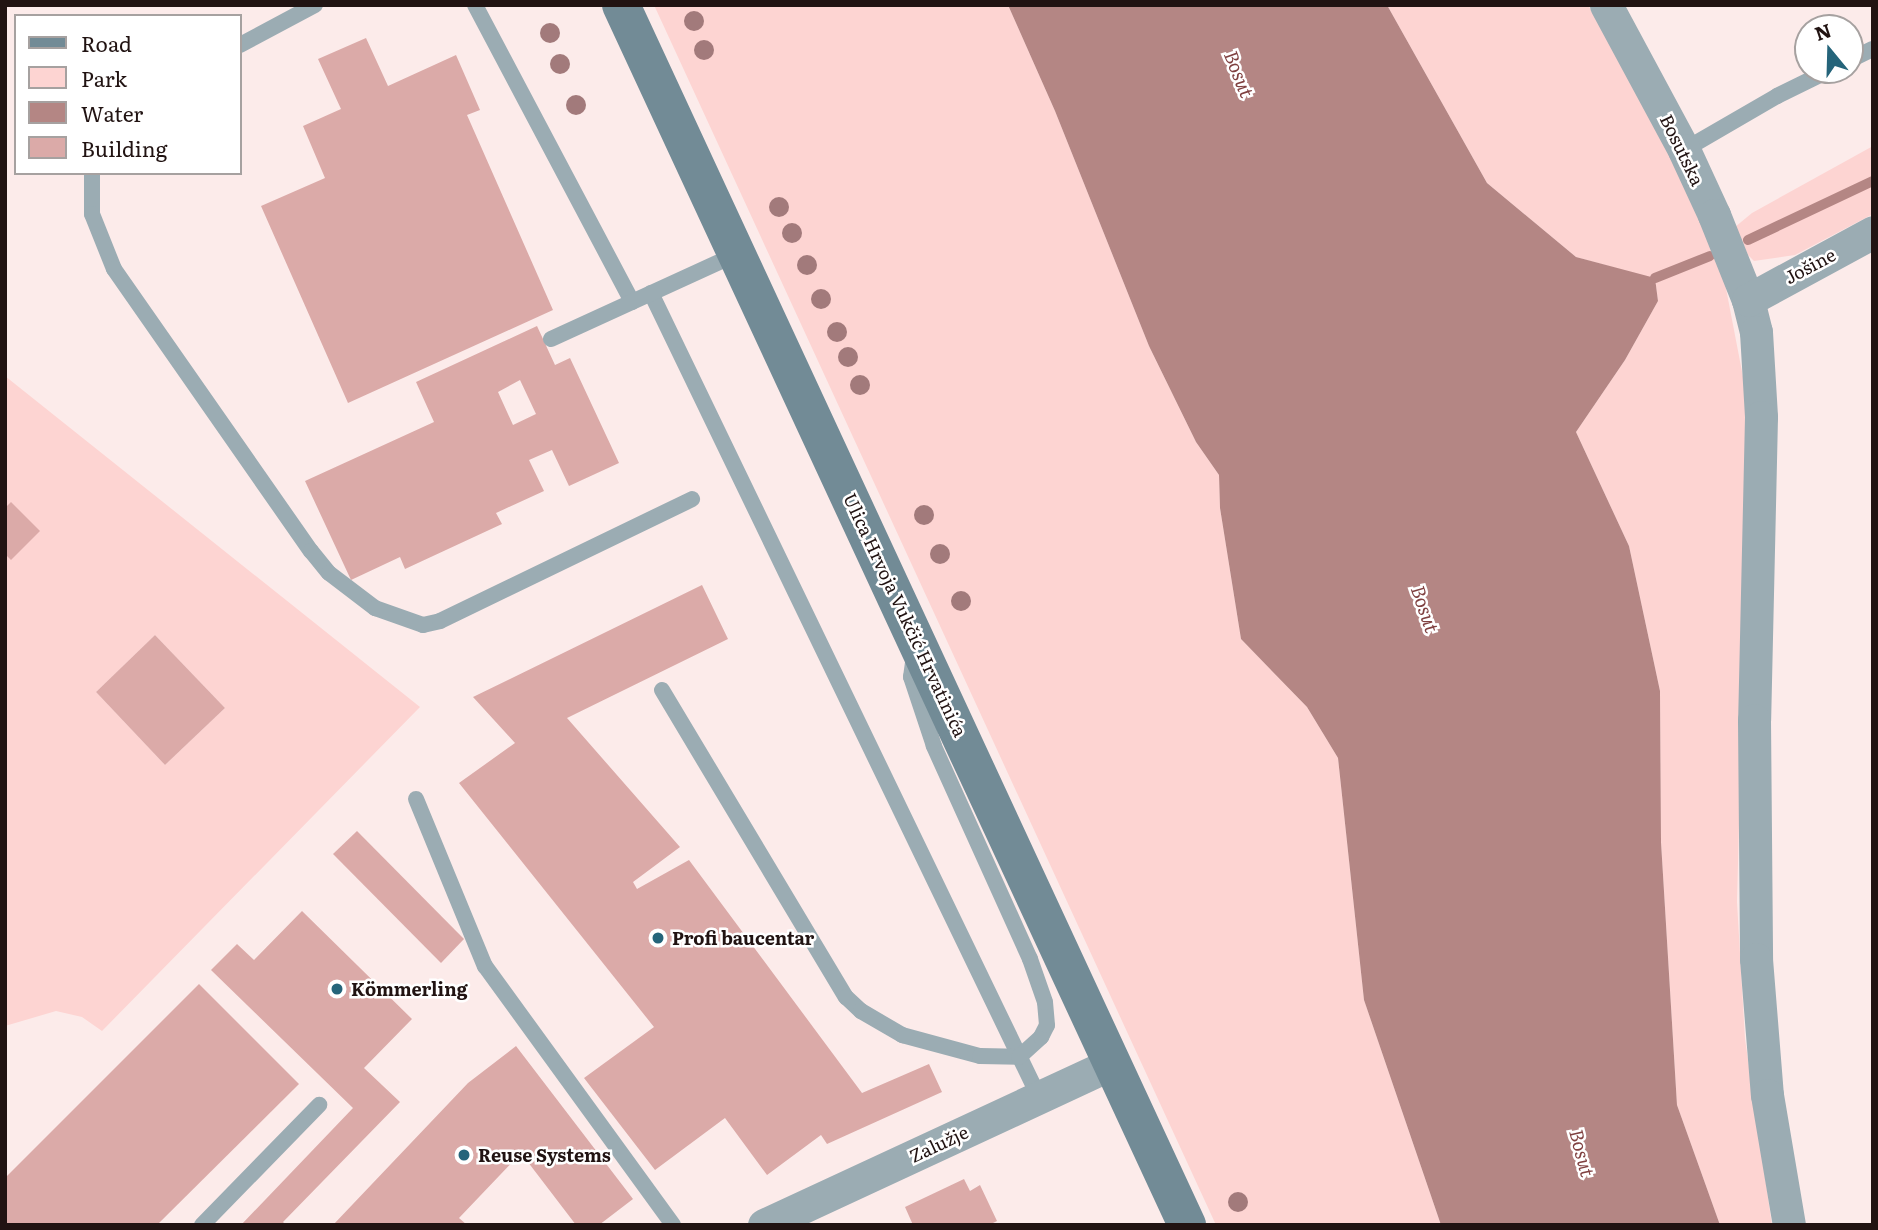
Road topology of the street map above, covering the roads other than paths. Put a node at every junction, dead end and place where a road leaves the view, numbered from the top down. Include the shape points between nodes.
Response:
1 (315, 5) edge
2 (475, 5) edge
3 (621, 5) edge
4 (1606, 5) edge
5 (242, 44) edge
6 (1801, 84) edge
7 (1684, 150) junction
8 (92, 175) edge
9 (1873, 232) edge
10 (737, 254) junction
11 (651, 293) junction
12 (1748, 300) junction
13 (632, 302) junction
14 (551, 339) dead end
15 (692, 499) dead end
16 (917, 642) junction
17 (662, 690) dead end
18 (416, 799) dead end
19 (1019, 1057) junction
20 (1113, 1063) junction
21 (1039, 1097) junction
22 (319, 1105) dead end
23 (202, 1225) edge
24 (673, 1225) edge
25 (764, 1225) edge
26 (1187, 1225) edge
27 (1789, 1225) edge

1 - 5 lane
2 - 13 lane
3 - 10 main road, Ulica Hrvoja Vukčić Hrvatinića
4 - 7 street, Bosutska
6 - 7 lane
7 - 12 street, Bosutska
8 - 15 lane via 92,214 114,269 311,551 329,573 375,608 423,625 440,621
9 - 12 street, Jošine
10 - 11 lane
10 - 16 main road, Ulica Hrvoja Vukčić Hrvatinića
11 - 13 lane
11 - 19 lane
12 - 27 street, Bosutska via 1756,332 1761,417 1754,720 1756,958 1767,1095
13 - 14 lane
16 - 19 lane via 911,677 934,746 1045,1002 1047,1025
16 - 20 main road, Ulica Hrvoja Vukčić Hrvatinića
17 - 19 lane via 846,997 902,1035 980,1056
18 - 24 lane via 485,966
19 - 21 lane
20 - 21 street, Zalužje
20 - 26 main road, Ulica Hrvoja Vukčić Hrvatinića
21 - 25 street, Zalužje
22 - 23 lane

